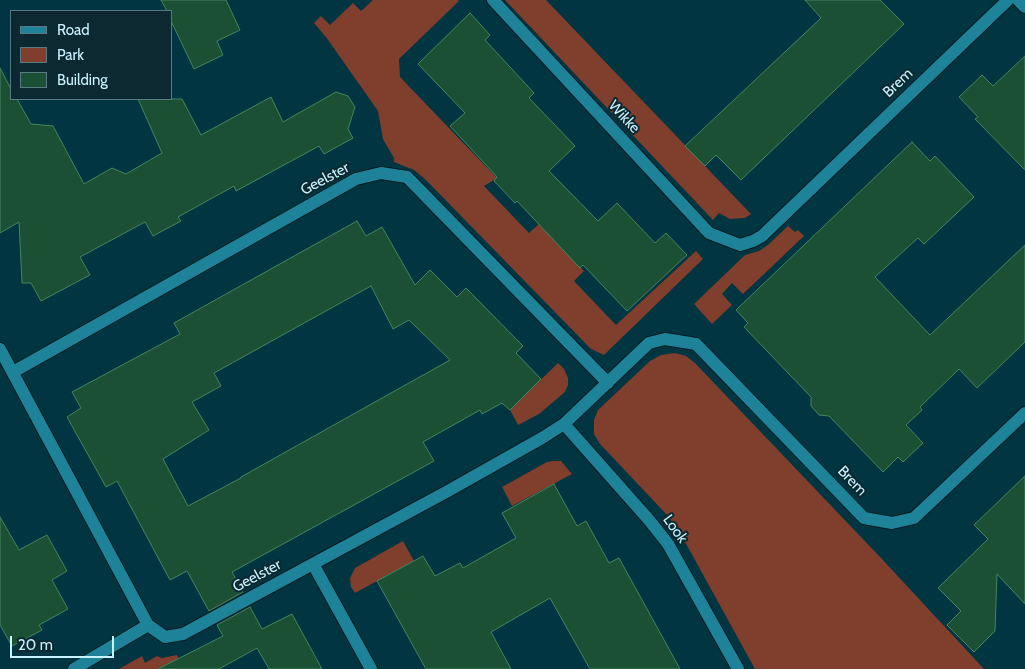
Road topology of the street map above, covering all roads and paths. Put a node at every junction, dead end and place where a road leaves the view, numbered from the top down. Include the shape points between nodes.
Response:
1 (493, 0) edge
2 (1008, 0) edge
3 (1018, 0) edge
4 (1025, 7) edge
5 (740, 245) joint
6 (665, 339) joint
7 (0, 350) edge
8 (13, 372) junction
9 (608, 383) junction
10 (1025, 413) edge
11 (564, 424) junction
12 (313, 564) junction
13 (148, 625) junction
14 (74, 669) edge
15 (371, 669) edge
16 (738, 669) edge

1 - 5 street, Wikke via 710,233
2 - 5 street, Brem via 762,236
3 - 4 street
6 - 9 street, Geelster via 649,342
6 - 10 street, Brem via 696,344 864,518 892,524 914,518
7 - 8 street
8 - 9 street, Geelster via 356,179 381,172 407,177
8 - 13 street
9 - 11 street, Geelster
11 - 12 street, Geelster
11 - 16 street, Look via 668,544
12 - 13 street, Geelster via 183,634 165,636
12 - 15 street
13 - 14 street

